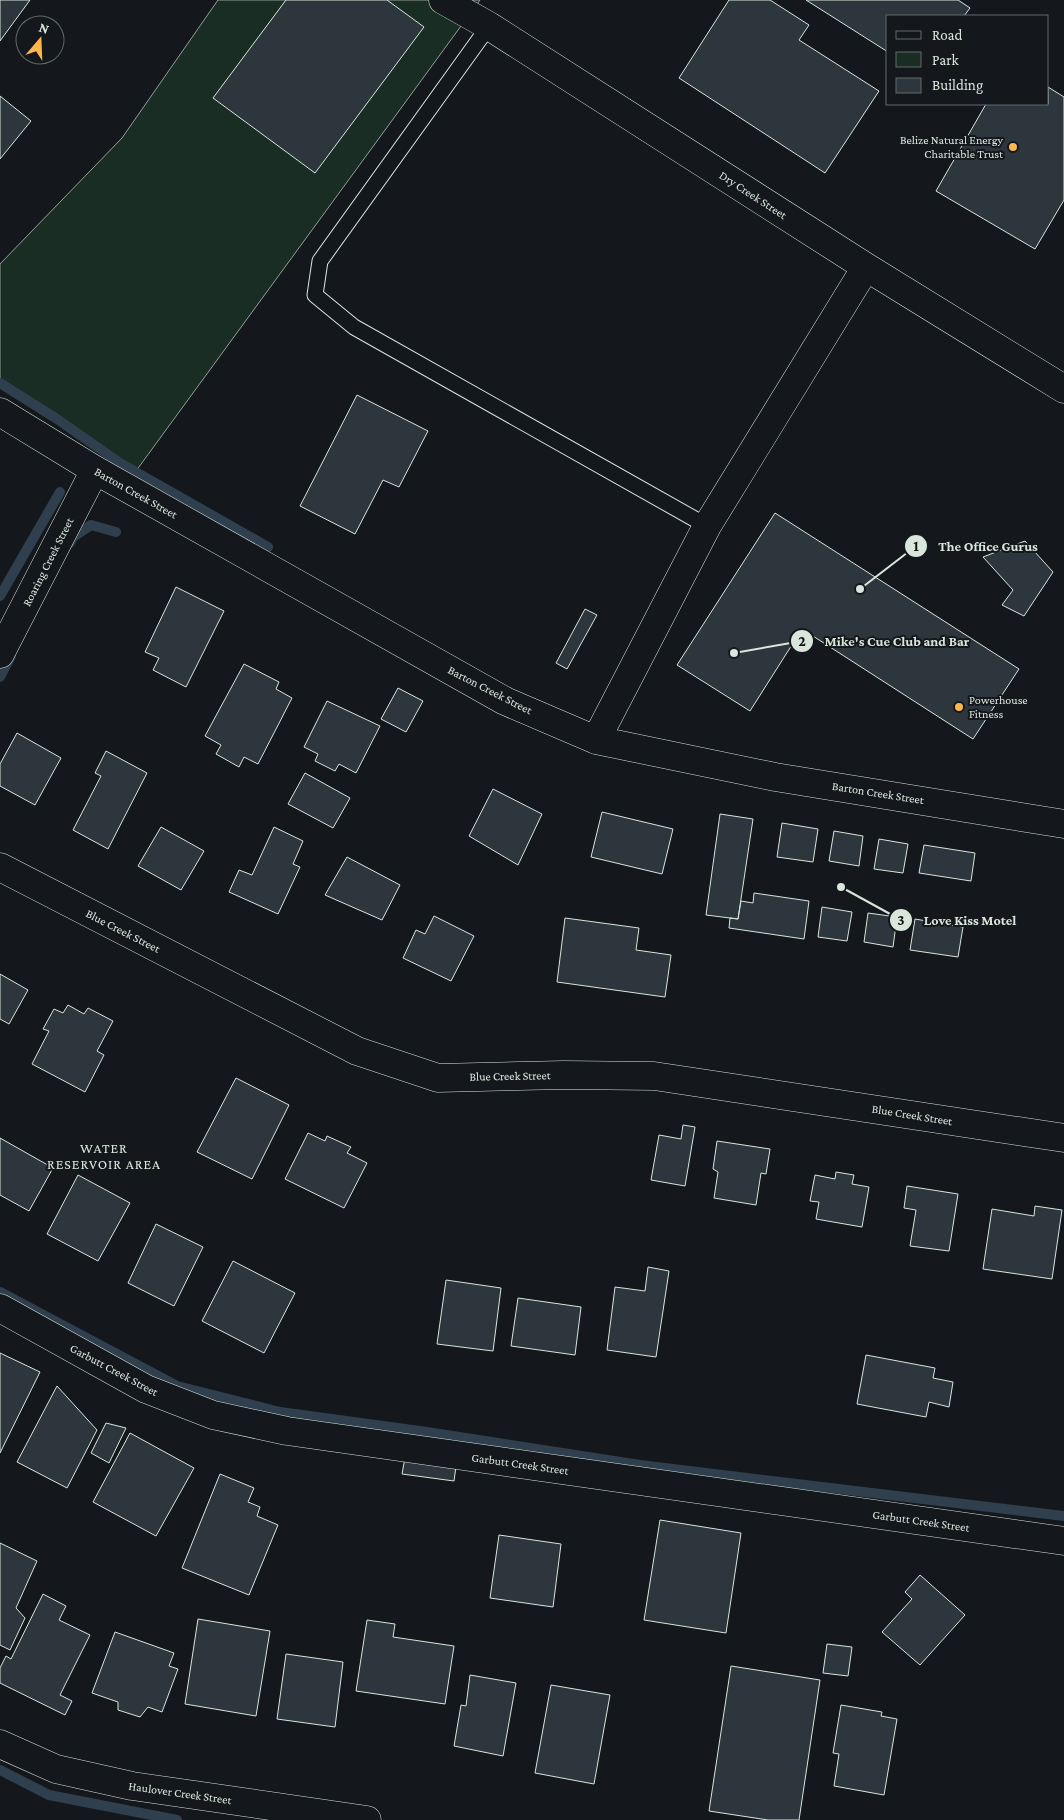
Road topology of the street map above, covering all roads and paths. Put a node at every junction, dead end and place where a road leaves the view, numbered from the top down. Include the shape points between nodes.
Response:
1 (443, 0) edge
2 (489, 26) junction
3 (866, 267) junction
4 (1064, 389) edge
5 (0, 412) edge
6 (95, 470) junction
7 (706, 526) junction
8 (0, 654) edge
9 (596, 740) junction
10 (1064, 824) edge
11 (0, 867) edge
12 (1064, 1138) edge
13 (0, 1308) edge
14 (1064, 1541) edge
15 (0, 1744) edge
16 (367, 1820) edge

1 - 2 street, Dry Creek Street
2 - 3 street, Dry Creek Street
2 - 7 lane via 320,261 315,295 354,327
3 - 4 street, Dry Creek Street
3 - 7 street
5 - 6 street, Barton Creek Street
6 - 8 street, Roaring Creek Street
6 - 9 street, Barton Creek Street via 505,701
7 - 9 street
9 - 10 street, Barton Creek Street via 775,777
11 - 12 street, Blue Creek Street via 357,1052 438,1078 654,1076
13 - 14 street, Garbutt Creek Street via 146,1389 213,1415 287,1431
15 - 16 street, Haulover Creek Street via 56,1769 132,1786

